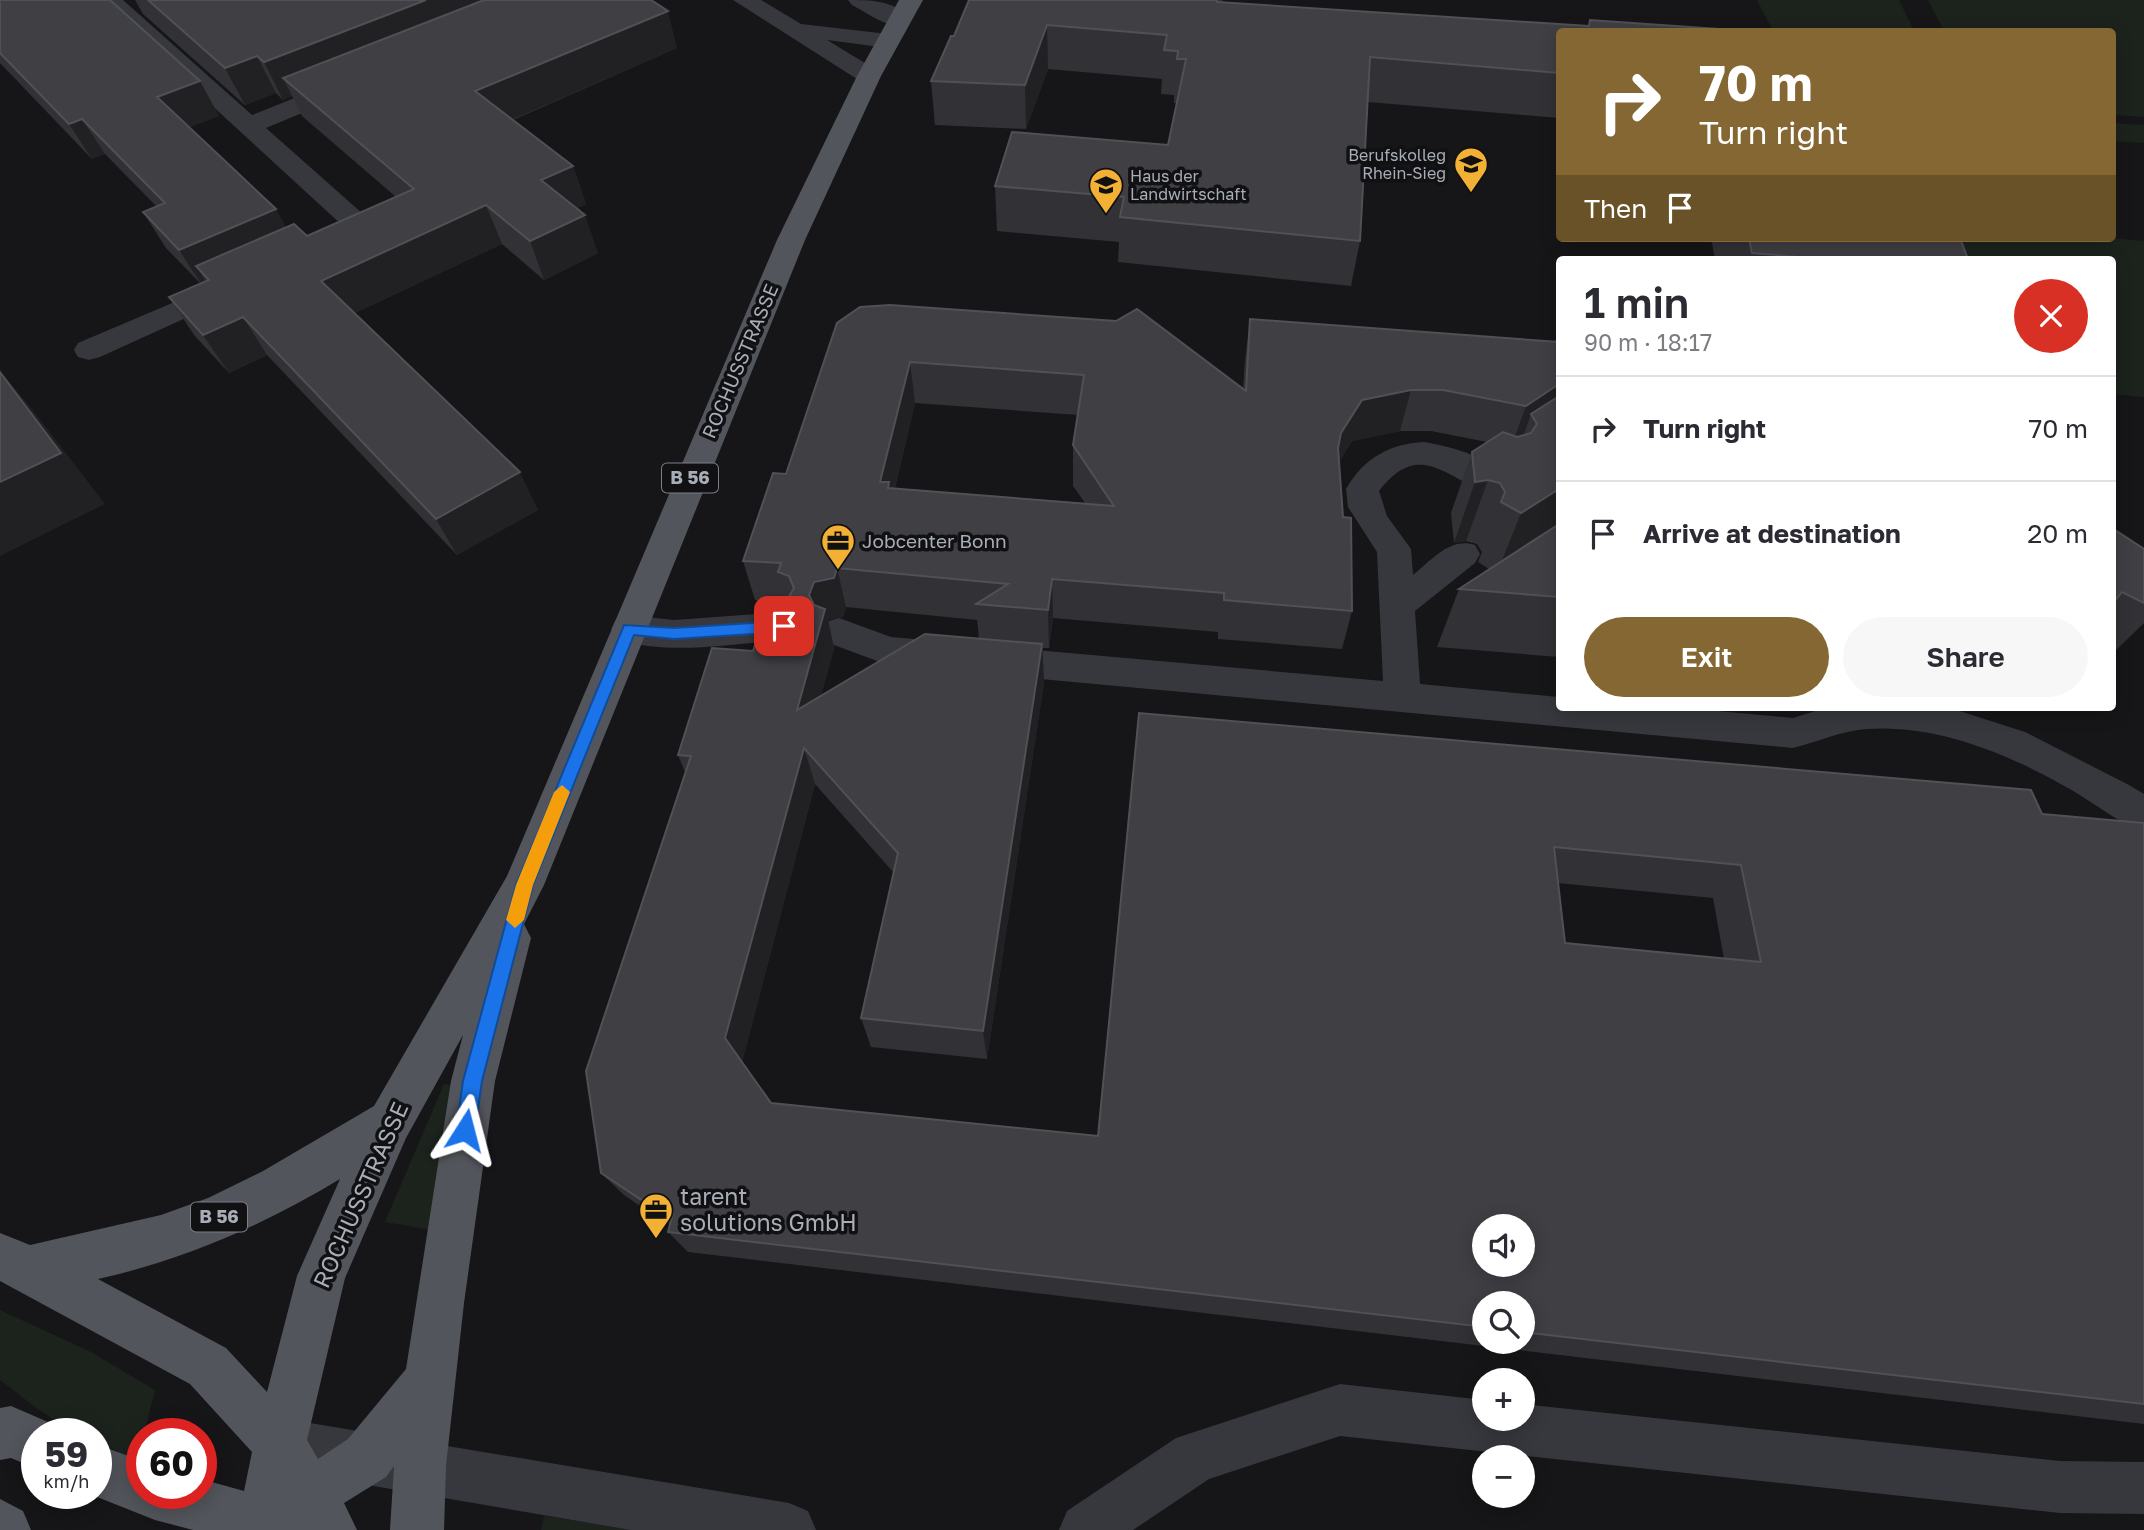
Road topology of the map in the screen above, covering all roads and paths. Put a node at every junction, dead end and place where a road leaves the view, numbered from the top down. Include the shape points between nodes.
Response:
1 (109, 0) edge
2 (792, 0) edge
3 (860, 0) edge
4 (755, 6) edge
5 (899, 21) edge
6 (791, 28) junction
7 (373, 75) edge
8 (869, 76) junction
9 (247, 126) junction
10 (300, 256) edge
11 (250, 278) edge
12 (89, 350) dead end
13 (1495, 484) edge
14 (1463, 554) dead end
15 (1400, 604) junction
16 (784, 626) edge
17 (629, 629) junction
18 (839, 632) dead end
19 (1402, 696) junction
20 (1556, 711) edge
21 (1561, 711) edge
22 (1913, 711) edge
23 (2144, 816) edge
24 (524, 885) junction
25 (390, 1122) junction
26 (15, 1263) edge
27 (430, 1380) junction
28 (0, 1434) edge
29 (21, 1437) edge
30 (280, 1444) junction
31 (367, 1458) junction
32 (420, 1466) junction
33 (2144, 1488) edge
34 (217, 1506) edge
35 (295, 1522) edge
36 (0, 1526) edge
37 (4, 1530) edge
38 (417, 1530) edge
39 (789, 1530) edge
40 (1087, 1530) edge

1 - 9 lane
2 - 4 lane
3 - 5 lane
4 - 6 lane
5 - 6 lane
5 - 8 main road, ROCHUSSTRASSE / B 56
6 - 8 lane
7 - 9 lane
8 - 17 main road, ROCHUSSTRASSE / B 56 via 791,240
9 - 10 lane via 362,228
11 - 12 lane
13 - 15 lane via 1469,466 1437,454 1406,454 1375,467 1362,489 1364,507 1394,549
14 - 15 lane
15 - 19 lane
16 - 17 lane via 674,634
17 - 24 main road, ROCHUSSTRASSE / B 56
18 - 19 lane via 888,651
19 - 20 lane
21 - 22 lane via 1793,733 1864,714
22 - 23 lane via 2041,754
24 - 25 main road, ROCHUSSTRASSE / B 56
24 - 27 main road, ROCHUSSTRASSE / B 56 via 473,1081
25 - 26 main road, B 56 via 313,1171 235,1211 162,1239
25 - 30 main road, ROCHUSSTRASSE / B 56 via 321,1276
26 - 30 main road via 208,1366
27 - 31 main road
27 - 32 main road, ROCHUSSTRASSE / B 56
28 - 29 main road
30 - 31 lane
30 - 35 main road
31 - 32 lane
31 - 35 main road
32 - 38 main road, ROCHUSSTRASSE / B 56
32 - 39 lane
33 - 40 lane via 2060,1487 1340,1410 1195,1457
34 - 35 main road
36 - 37 main road

